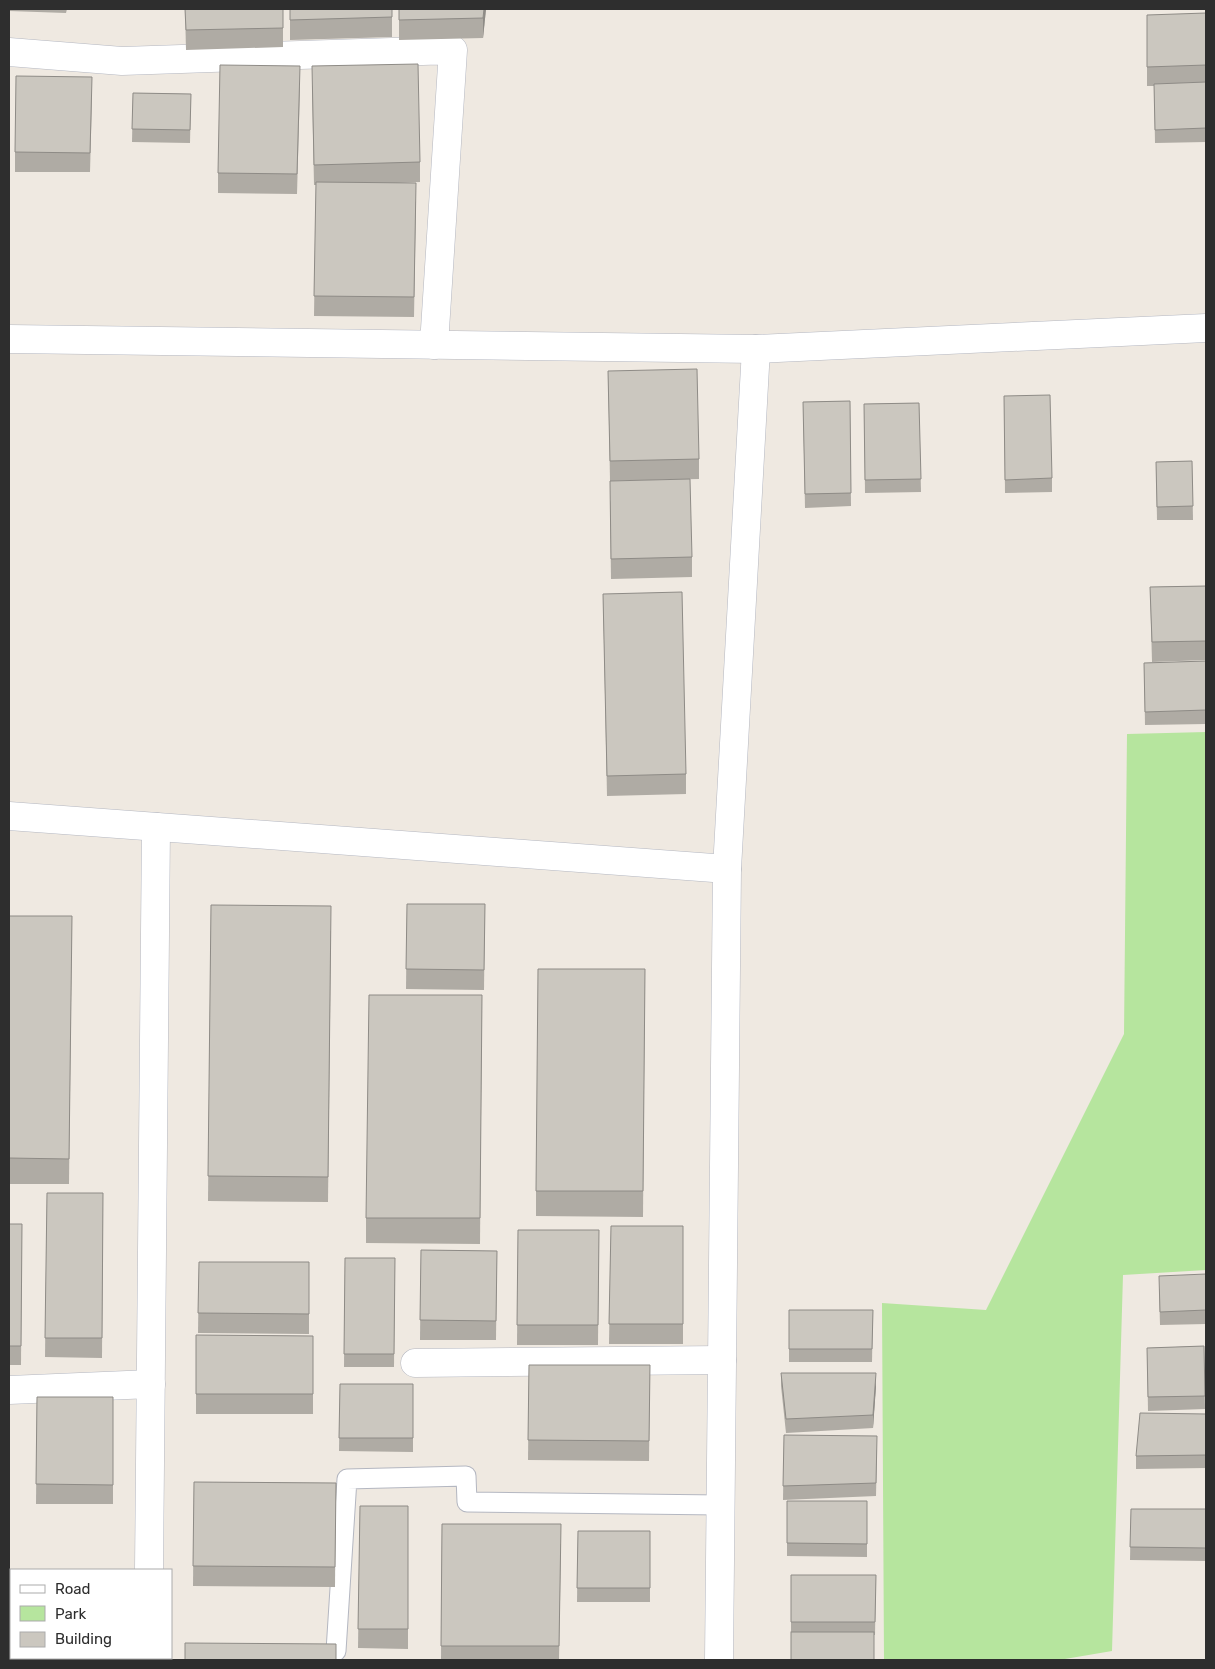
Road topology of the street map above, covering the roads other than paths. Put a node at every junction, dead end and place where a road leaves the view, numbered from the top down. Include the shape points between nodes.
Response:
1 (9, 52) edge
2 (1206, 328) edge
3 (9, 339) edge
4 (434, 345) junction
5 (756, 349) junction
6 (9, 816) edge
7 (156, 827) junction
8 (727, 869) junction
9 (722, 1360) junction
10 (415, 1363) dead end
11 (150, 1384) junction
12 (9, 1390) edge
13 (720, 1505) junction
14 (149, 1569) edge
15 (336, 1651) edge
16 (719, 1660) edge

1 - 4 street via 122,61 453,50
2 - 5 street
3 - 4 street
4 - 5 street
5 - 8 street
6 - 7 street
7 - 8 street
7 - 11 street
8 - 9 street
9 - 10 street
9 - 13 street
11 - 12 street
11 - 14 street
13 - 15 lane via 467,1502 466,1476 347,1479
13 - 16 street

